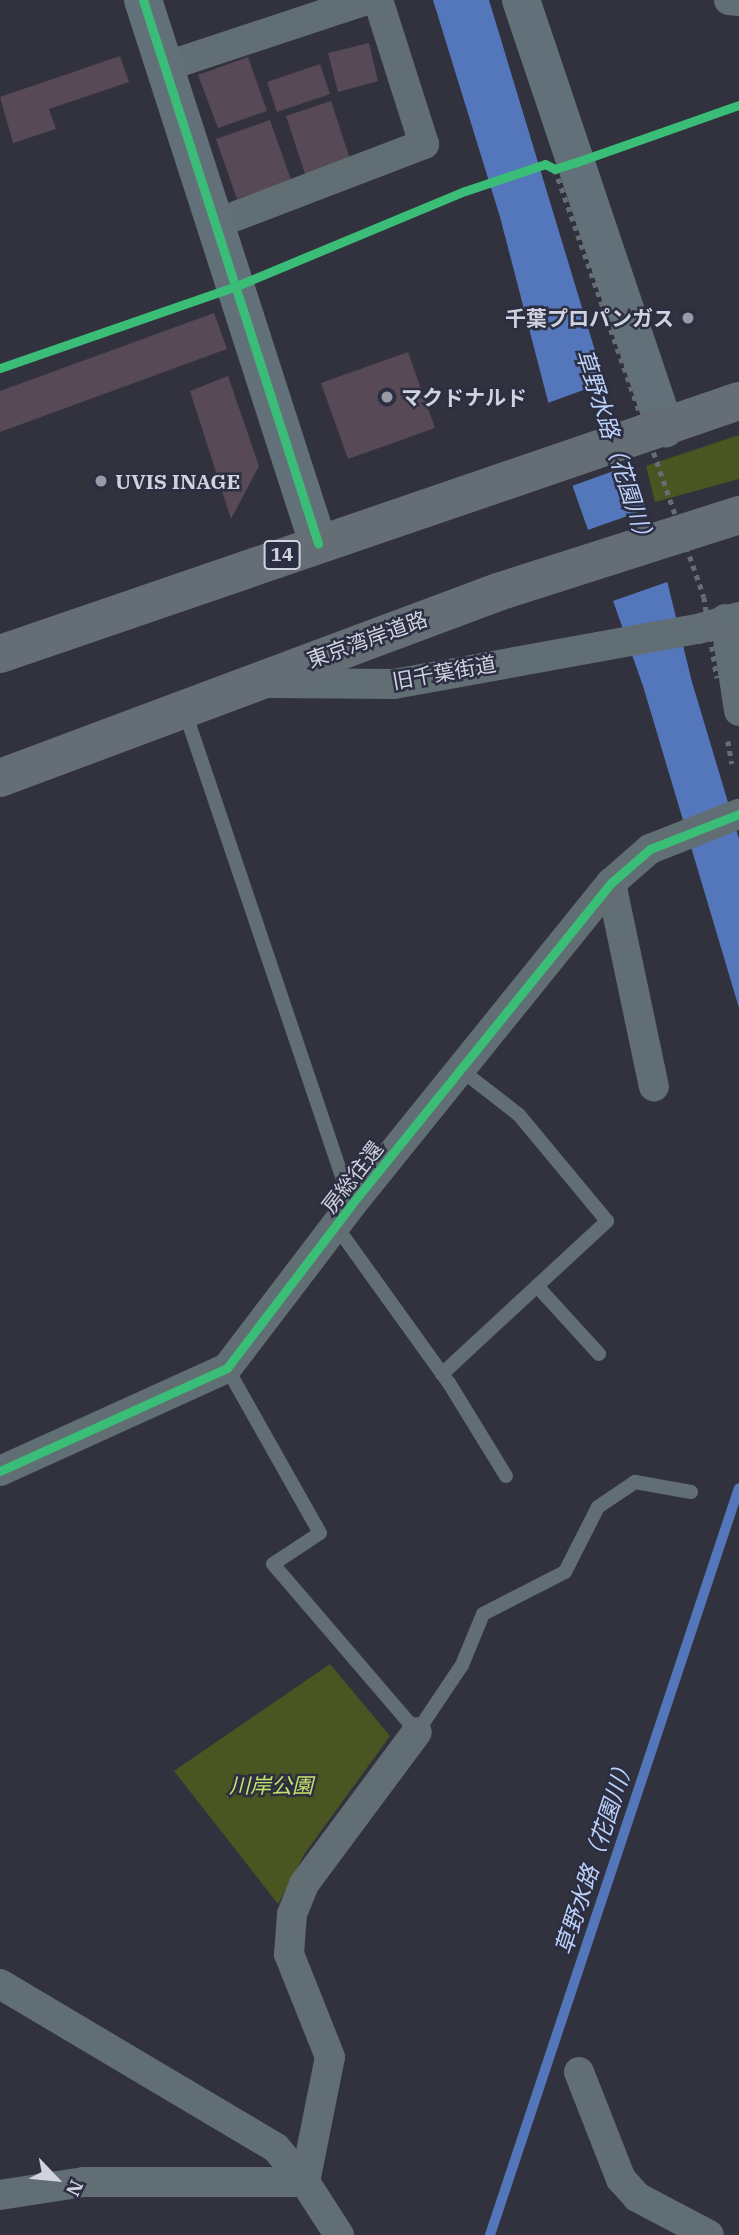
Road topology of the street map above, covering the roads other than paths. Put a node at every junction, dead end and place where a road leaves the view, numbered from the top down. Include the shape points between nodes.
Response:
1 (143, 0) edge
2 (367, 0) edge
3 (378, 0) edge
4 (521, 0) edge
5 (729, 0) edge
6 (739, 1) edge
7 (164, 67) junction
8 (215, 224) junction
9 (739, 401) edge
10 (665, 428) junction
11 (739, 515) edge
12 (317, 543) junction
13 (722, 625) edge
14 (0, 654) edge
15 (249, 682) junction
16 (184, 710) junction
17 (739, 711) edge
18 (0, 778) edge
19 (738, 815) edge
20 (611, 883) junction
21 (460, 1069) junction
22 (654, 1087) dead end
23 (344, 1215) junction
24 (537, 1286) junction
25 (598, 1354) dead end
26 (227, 1368) junction
27 (442, 1374) junction
28 (0, 1471) edge
29 (506, 1476) dead end
30 (691, 1492) dead end
31 (417, 1732) junction
32 (0, 1984) edge
33 (579, 2072) dead end
34 (305, 2182) junction
35 (0, 2195) edge
36 (339, 2235) edge
37 (709, 2235) edge

1 - 7 street
2 - 7 street
3 - 8 street via 424,144
4 - 10 street
5 - 6 street
7 - 8 street
8 - 12 street
9 - 10 highway, 14
10 - 12 highway, 14
11 - 15 highway, 東京湾岸道路
12 - 14 highway, 14
13 - 15 street, 旧千葉街道 via 394,684
13 - 17 street
15 - 16 highway, 東京湾岸道路
16 - 18 highway, 東京湾岸道路
16 - 23 lane
19 - 20 street, 房総往還 via 650,849
20 - 21 street, 房総往還
20 - 22 street
21 - 23 street, 房総往還
21 - 24 lane via 519,1115 607,1221
23 - 26 street, 房総往還
23 - 27 lane
24 - 25 lane
24 - 27 lane
26 - 28 street, 房総往還
26 - 31 lane via 320,1533 273,1564
27 - 29 lane
30 - 31 lane via 635,1482 598,1507 565,1572 483,1614 463,1665
31 - 34 street via 304,1884 292,1914 289,1954 330,2057
32 - 34 street via 266,2141
33 - 37 street via 621,2179 637,2197
34 - 35 street via 84,2182
34 - 36 street

